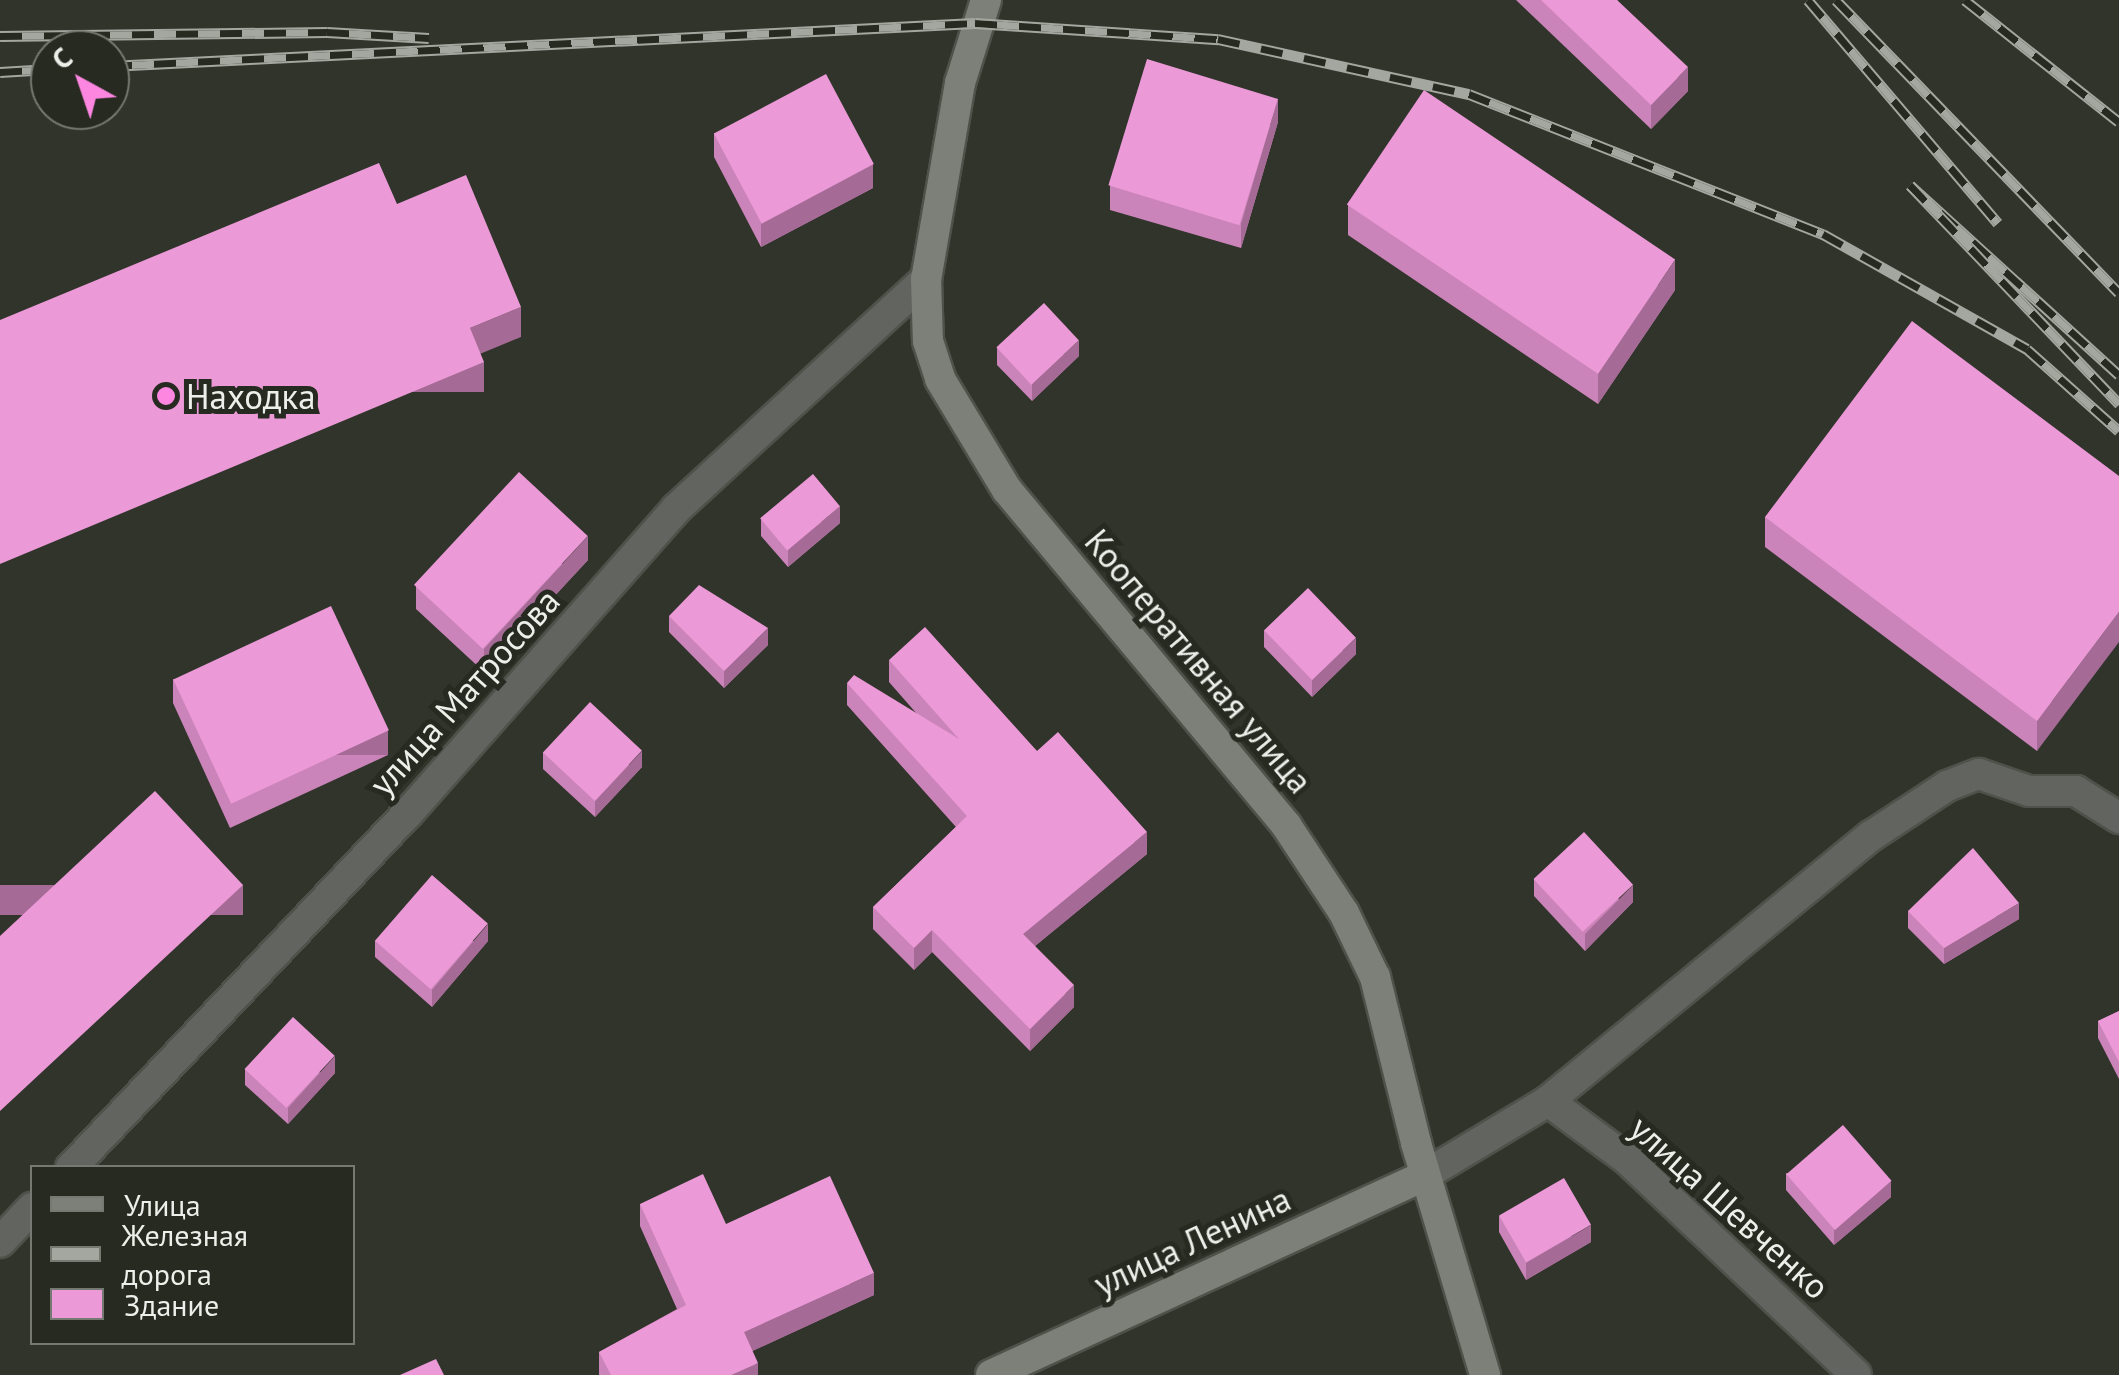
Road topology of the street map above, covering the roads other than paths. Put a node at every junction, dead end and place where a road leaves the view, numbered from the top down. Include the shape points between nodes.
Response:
1 (986, 0) edge
2 (926, 279) junction
3 (2119, 818) edge
4 (1548, 1101) junction
5 (74, 1165) edge
6 (1425, 1175) junction
7 (30, 1210) edge
8 (0, 1242) edge
9 (991, 1375) edge
10 (1485, 1375) edge
11 (1856, 1375) edge

1 - 2 main road, Кооперативная улица via 960,83
2 - 5 street, улица Матросова via 676,509 410,811
2 - 6 main road, Кооперативная улица via 928,340 940,379 978,446 1286,825 1344,913 1375,977
3 - 4 street via 2076,791 2029,792 1979,774 1947,786 1871,836
4 - 6 street
4 - 11 street, улица Шевченко via 1628,1160
6 - 9 main road, улица Ленина
6 - 10 main road, Кооперативная улица
7 - 8 street

